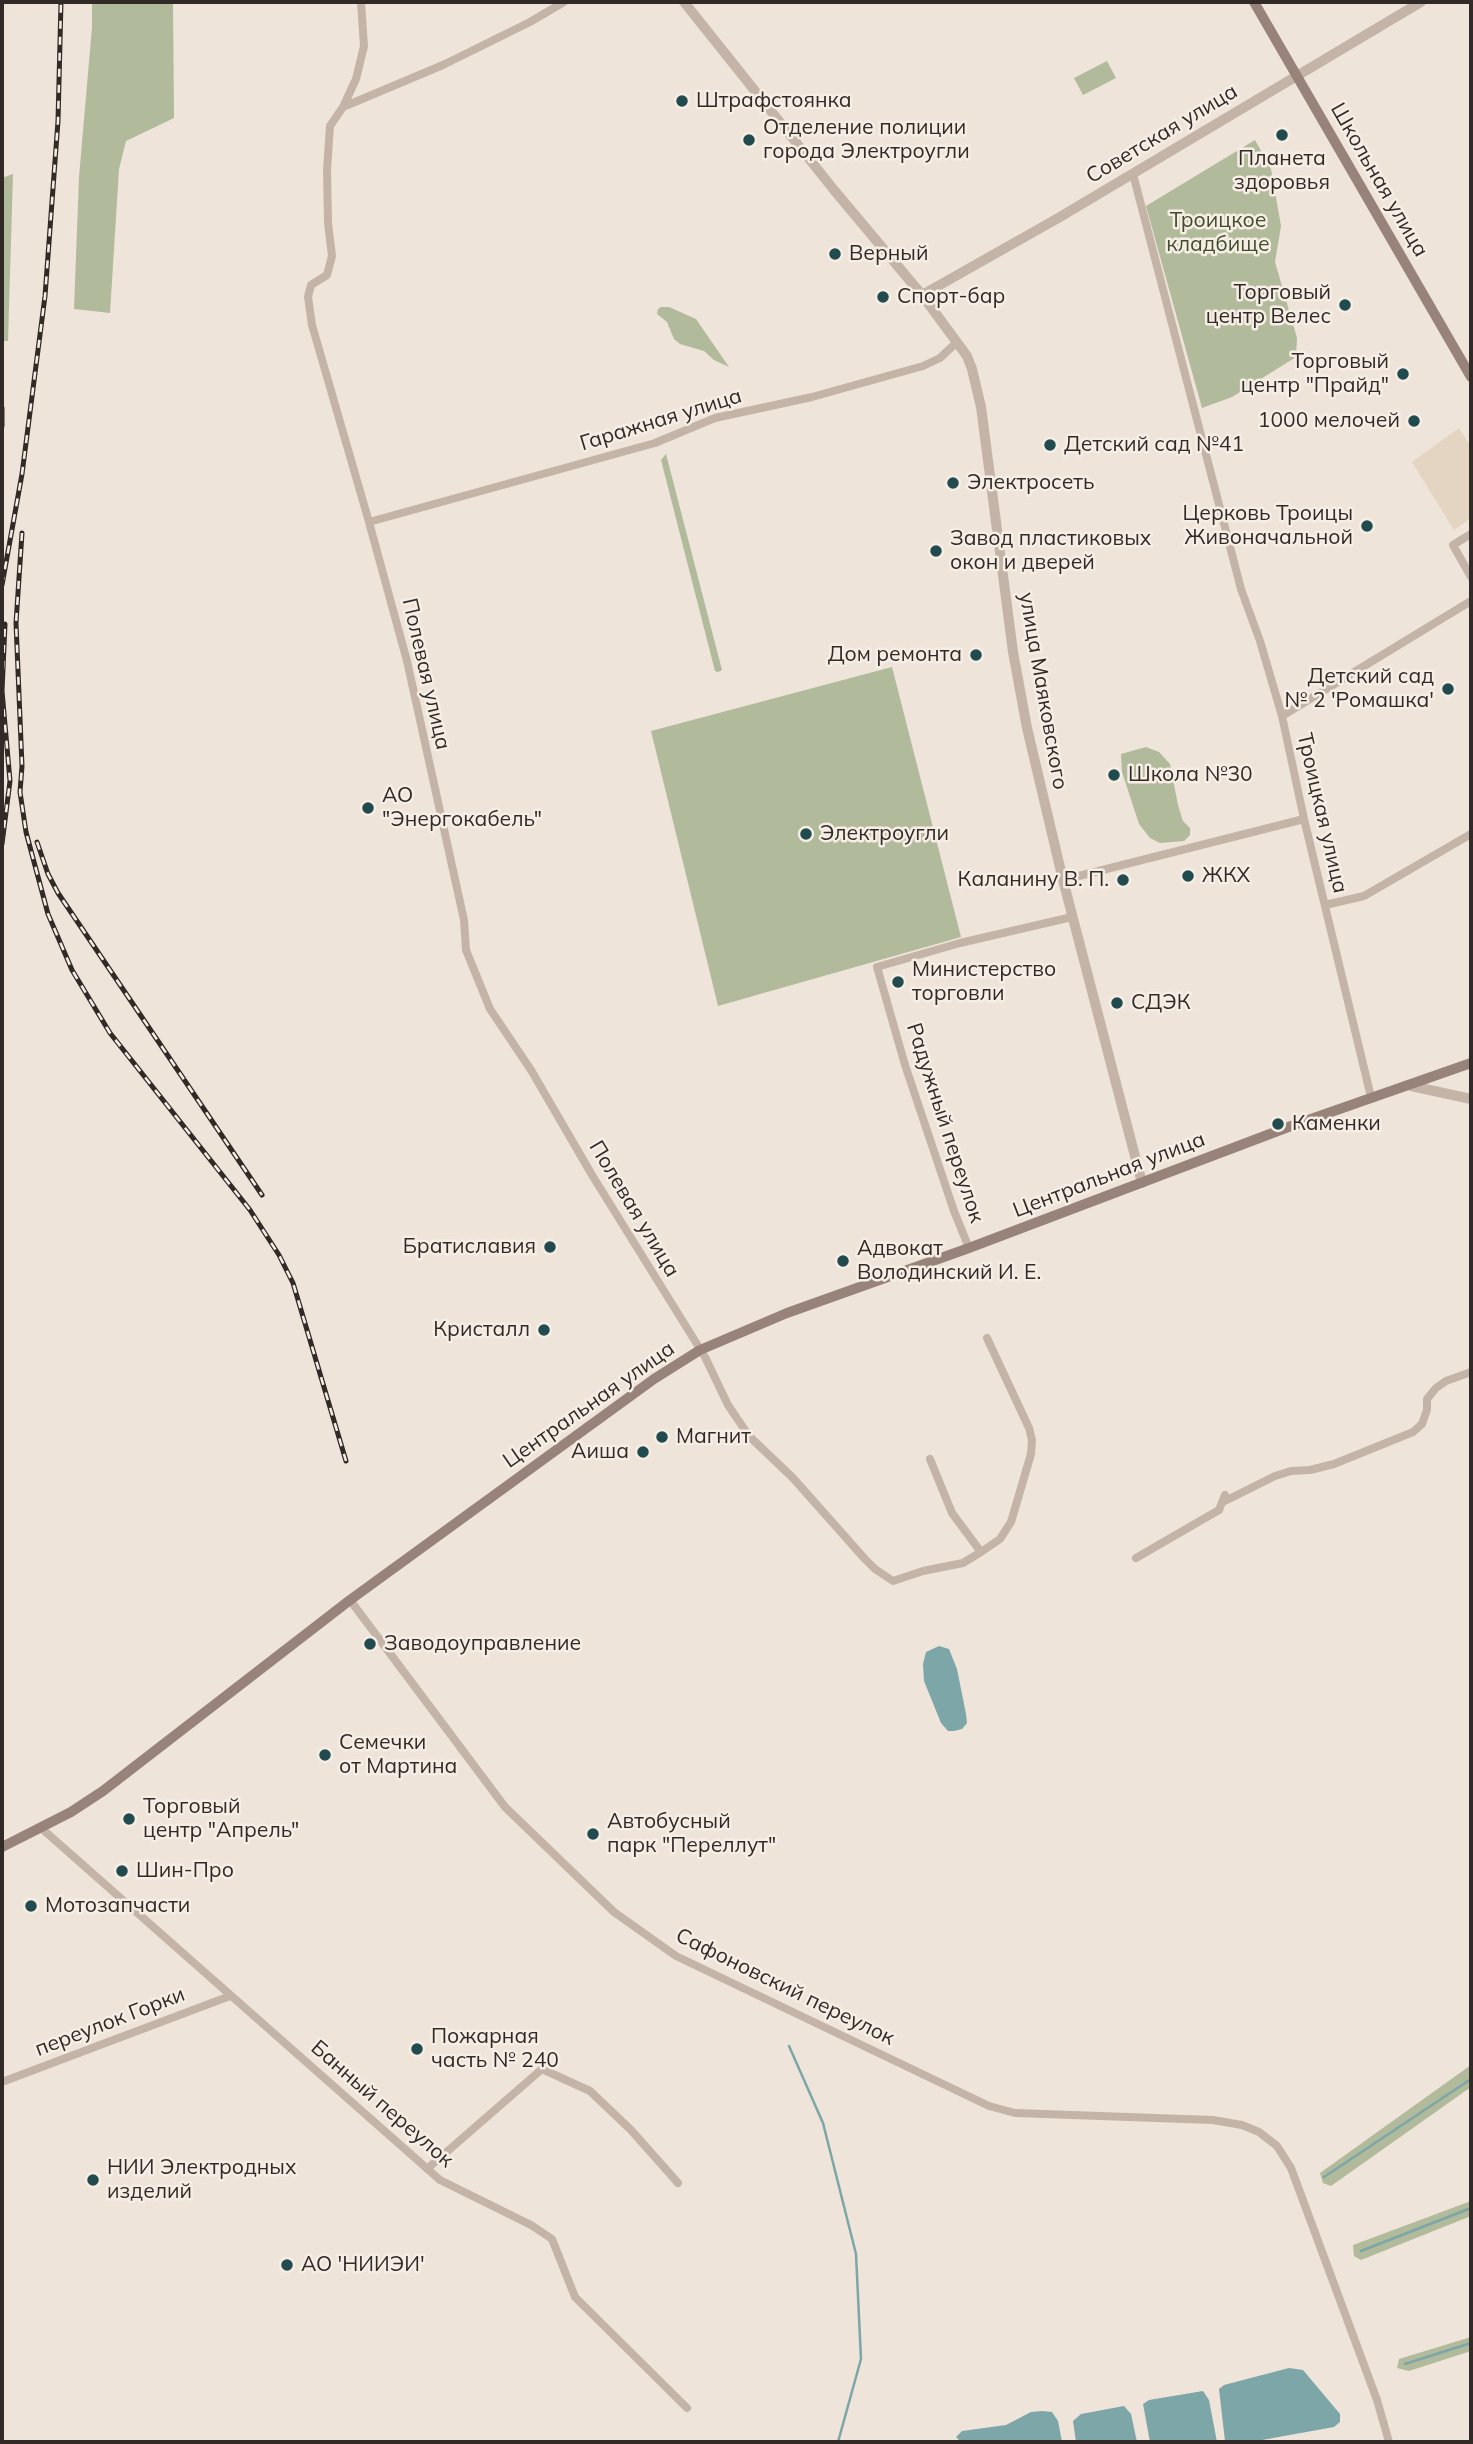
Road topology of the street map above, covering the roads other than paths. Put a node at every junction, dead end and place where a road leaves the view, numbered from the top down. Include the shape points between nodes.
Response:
1 (361, 2) edge
2 (564, 2) edge
3 (684, 2) edge
4 (1254, 2) edge
5 (1421, 2) edge
6 (1296, 75) junction
7 (343, 107) junction
8 (1133, 174) junction
9 (922, 295) junction
10 (957, 342) junction
11 (1471, 377) edge
12 (369, 522) junction
13 (1471, 534) edge
14 (1471, 577) edge
15 (1471, 601) edge
16 (1282, 716) junction
17 (1304, 819) junction
18 (1471, 834) edge
19 (1063, 880) junction
20 (1325, 905) junction
21 (1072, 916) junction
22 (1471, 1063) edge
23 (1411, 1086) junction
24 (1371, 1097) junction
25 (1471, 1099) edge
26 (1142, 1183) junction
27 (969, 1248) junction
28 (987, 1338) dead end
29 (700, 1350) junction
30 (1471, 1371) edge
31 (930, 1459) dead end
32 (981, 1552) junction
33 (1136, 1558) dead end
34 (349, 1600) junction
35 (40, 1827) junction
36 (2, 1847) edge
37 (230, 1996) junction
38 (2, 2082) edge
39 (427, 2169) junction
40 (678, 2183) dead end
41 (687, 2408) dead end
42 (1389, 2442) edge

1 - 7 street via 364,46
2 - 7 street via 443,65
3 - 9 street, улица Маяковского
4 - 6 main road, Школьная улица
5 - 6 street, Советская улица
6 - 8 street, Советская улица
6 - 11 main road, Школьная улица
7 - 12 street, Полевая улица via 330,126 329,137 332,256 327,275 311,285 308,297
8 - 9 street, Советская улица
8 - 16 street, Троицкая улица via 1241,589
9 - 10 street, улица Маяковского
10 - 12 street, Гаражная улица via 923,366 715,418 655,443
10 - 19 street, улица Маяковского via 978,391 1021,698
12 - 29 street, Полевая улица via 407,661 471,967 490,1009
13 - 14 street via 1453,545
15 - 16 street
16 - 17 street, Троицкая улица
17 - 19 street
17 - 20 street, Троицкая улица
18 - 20 street via 1364,896
19 - 21 street, улица Маяковского
20 - 24 street, Троицкая улица
21 - 26 street, улица Маяковского
21 - 27 street, Радужный переулок via 877,967 905,1065
22 - 23 main road, Центральная улица
23 - 24 main road, Центральная улица
23 - 25 street
24 - 26 main road, Центральная улица
26 - 27 main road, Центральная улица
27 - 29 main road, Центральная улица via 787,1313
28 - 32 street via 1029,1428 1031,1454 1011,1522 1000,1539
29 - 32 street, Полевая улица via 749,1436 876,1569 893,1581 963,1563
29 - 34 main road, Центральная улица
30 - 33 street via 1436,1388 1427,1399 1422,1424 1413,1432 1334,1464 1275,1476 1225,1501 1225,1495 1219,1510
31 - 32 street via 952,1513
34 - 35 main road, Центральная улица via 103,1791
34 - 42 street, Сафоновский переулок via 505,1807 614,1912 676,1956 989,2106 1014,2113 1213,2120 1242,2125 1277,2146 1291,2168
35 - 36 main road, Центральная улица
35 - 37 street, Банный переулок
37 - 38 street, переулок Горки
37 - 39 street, Банный переулок
39 - 40 street via 542,2068 590,2091
39 - 41 street, Банный переулок via 552,2239 575,2297

